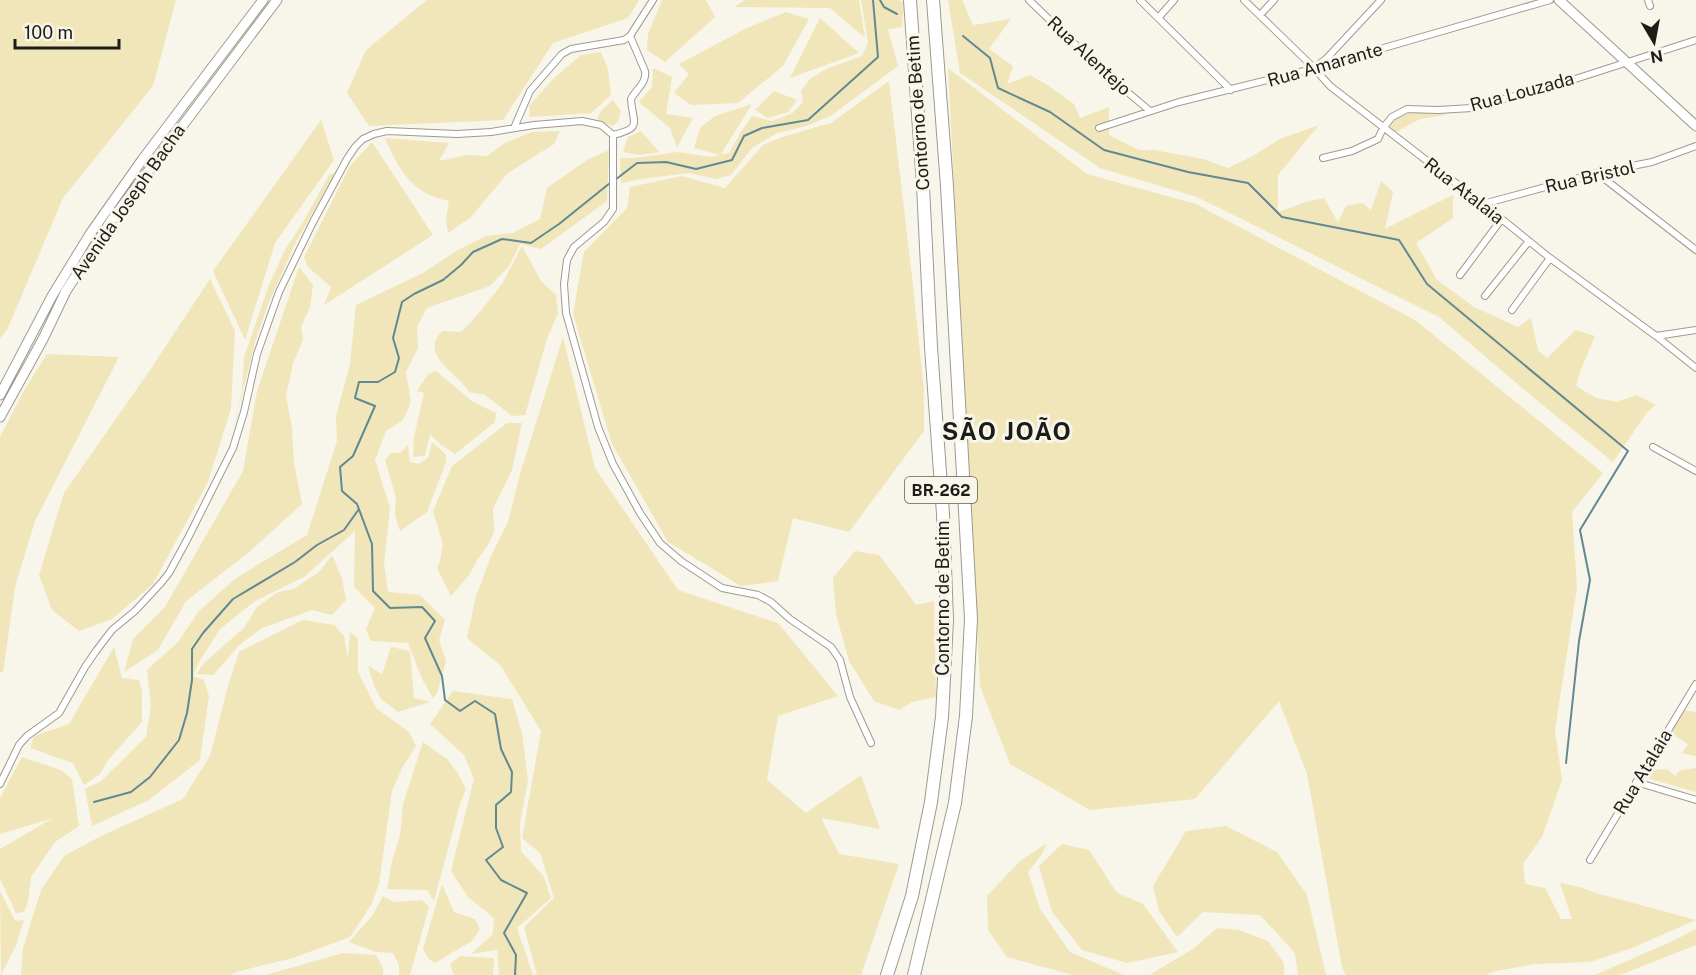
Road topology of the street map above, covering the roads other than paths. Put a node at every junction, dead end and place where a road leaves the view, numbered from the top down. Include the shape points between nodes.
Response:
1 (263, 0) edge
2 (277, 0) edge
3 (653, 0) edge
4 (910, 0) edge
5 (933, 0) edge
6 (1029, 0) edge
7 (1140, 0) edge
8 (1174, 0) edge
9 (1244, 0) edge
10 (1274, 0) edge
11 (1381, 0) edge
12 (1550, 0) edge
13 (1559, 0) edge
14 (1260, 15) junction
15 (1159, 17) junction
16 (630, 36) junction
17 (1696, 40) edge
18 (1627, 62) junction
19 (1314, 68) junction
20 (1232, 90) junction
21 (1150, 111) junction
22 (1696, 126) edge
23 (514, 128) junction
24 (1099, 128) dead end
25 (1383, 128) junction
26 (613, 135) junction
27 (1696, 146) edge
28 (1323, 158) dead end
29 (1597, 173) junction
30 (1484, 204) junction
31 (1501, 220) junction
32 (1529, 241) junction
33 (1696, 250) edge
34 (1551, 258) junction
35 (1460, 274) dead end
36 (1485, 296) dead end
37 (1512, 310) dead end
38 (1696, 330) edge
39 (1656, 336) junction
40 (1696, 368) edge
41 (0, 395) edge
42 (0, 417) edge
43 (1653, 447) dead end
44 (1696, 471) edge
45 (1696, 684) edge
46 (871, 743) dead end
47 (1636, 782) junction
48 (0, 784) edge
49 (1696, 800) edge
50 (1590, 860) dead end
51 (887, 975) edge
52 (914, 975) edge

1 - 41 main road, Avenida Joseph Bacha via 90,234
2 - 42 main road, Avenida Joseph Bacha via 105,230 66,291
3 - 16 street
4 - 51 highway, Contorno de Betim / BR-262 via 947,620 942,717 931,802 912,896
5 - 52 highway, Contorno de Betim / BR-262 via 971,619 966,716 955,803
6 - 21 street, Rua Alentejo
7 - 15 street
8 - 15 street
9 - 14 street, Rua Atalaia
10 - 14 street
11 - 19 street
12 - 19 street, Rua Amarante
13 - 18 main road
14 - 19 street, Rua Atalaia
15 - 20 street
16 - 23 street via 562,54 530,91
16 - 26 street via 646,76 631,99 633,126 630,131
17 - 18 street, Rua Louzada
18 - 22 main road
18 - 25 street, Rua Louzada via 1472,108 1407,109 1392,117
19 - 20 street, Rua Amarante
19 - 25 street, Rua Atalaia via 1330,87
20 - 21 street, Rua Amarante
21 - 24 street, Rua Amarante
23 - 26 street via 582,121 601,125
23 - 48 street via 457,134 387,131 363,139 355,147 279,292 257,354 233,448 169,573 144,603 112,630 59,713 19,745
25 - 28 street, Rua Louzada via 1378,139
25 - 30 street, Rua Atalaia
26 - 46 street via 613,208 604,222 574,247 567,260 564,284 566,313 598,427 613,464 660,543 681,561 722,588 758,595 771,602 831,647 840,660 850,697
27 - 29 street, Rua Bristol via 1652,162
29 - 30 street, Rua Bristol
29 - 33 street
30 - 31 street, Rua Atalaia
31 - 32 street, Rua Atalaia
31 - 35 street
32 - 34 street, Rua Atalaia
32 - 36 street
34 - 37 street
34 - 39 street, Rua Atalaia
38 - 39 street
39 - 40 street, Rua Atalaia
43 - 44 street
45 - 47 street, Rua Atalaia
47 - 49 street
47 - 50 street, Rua Atalaia

